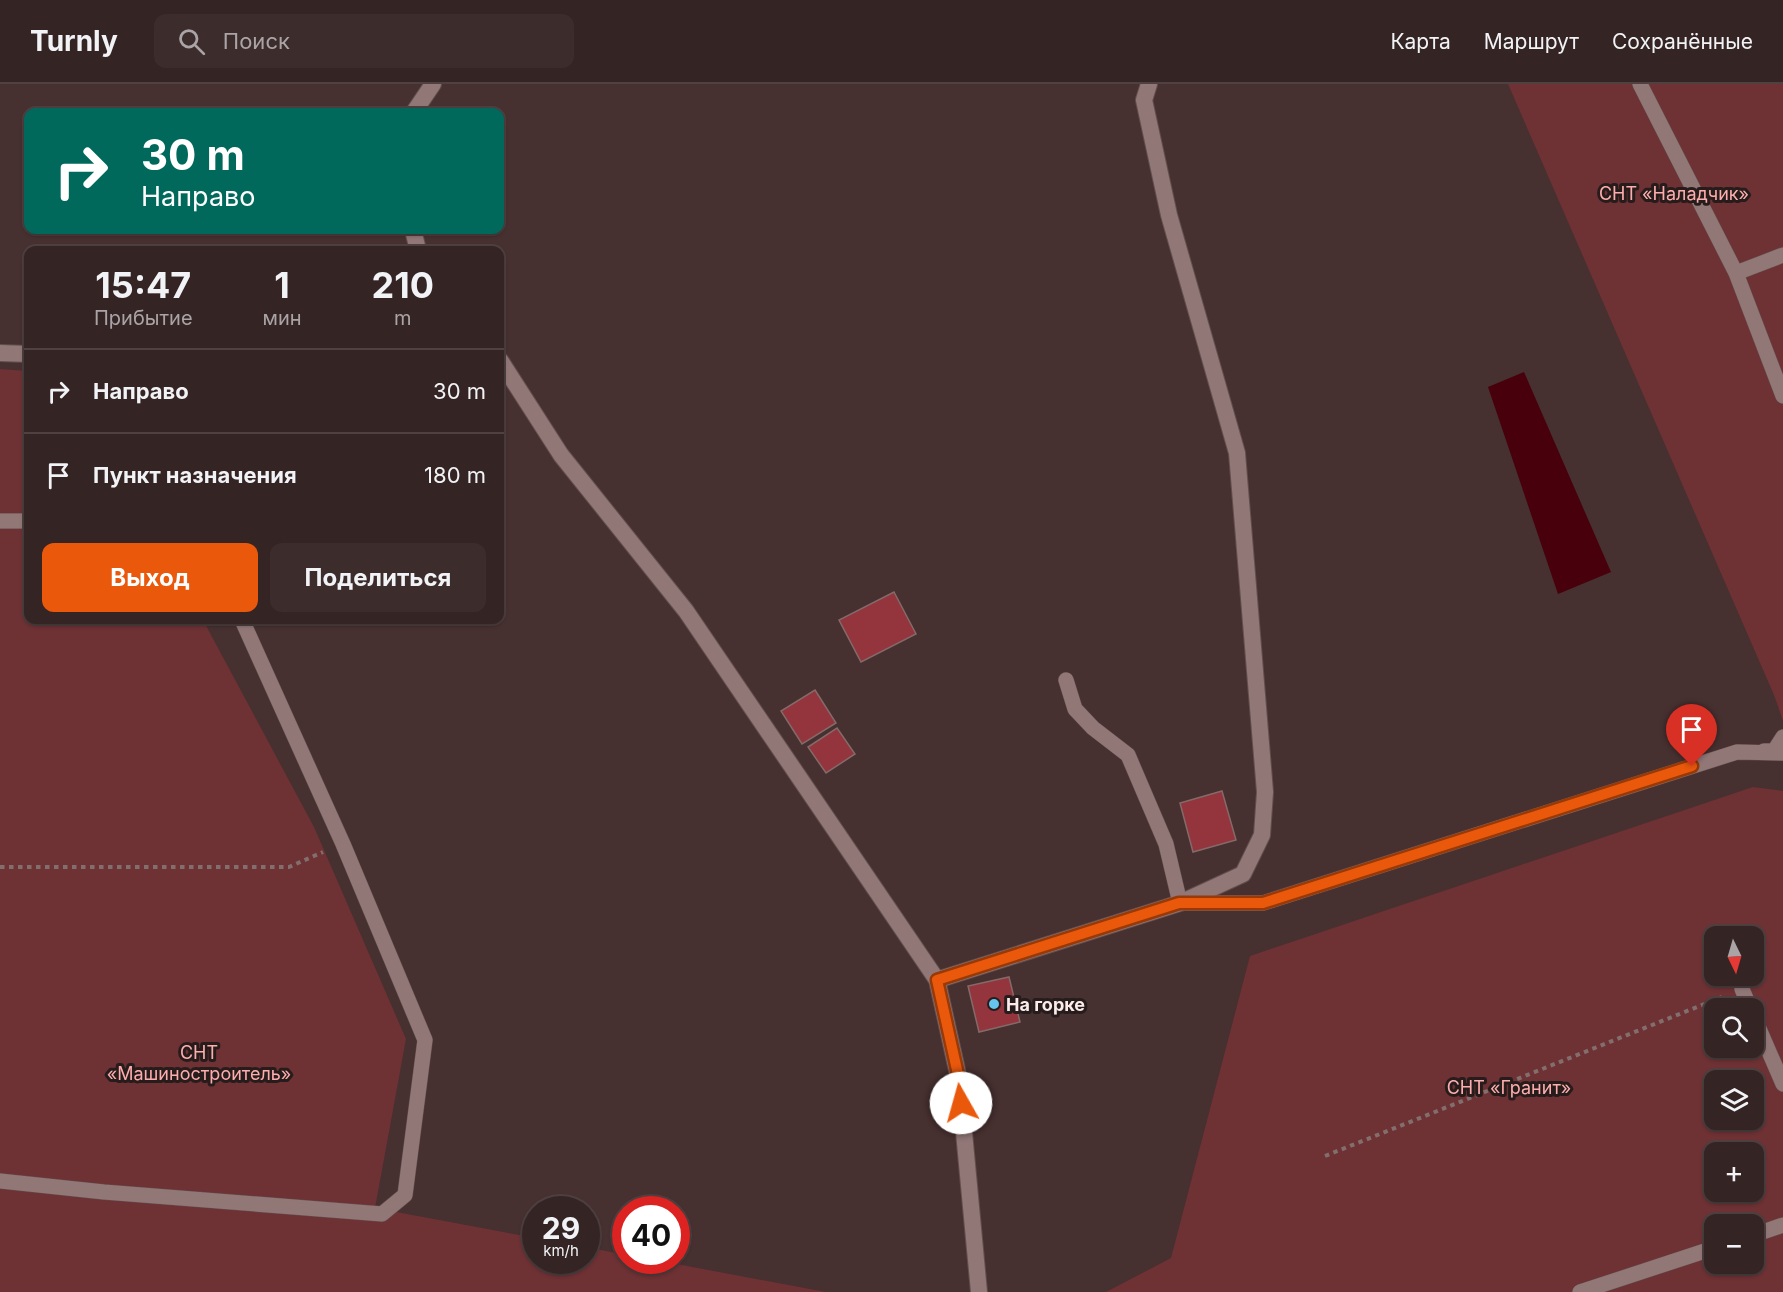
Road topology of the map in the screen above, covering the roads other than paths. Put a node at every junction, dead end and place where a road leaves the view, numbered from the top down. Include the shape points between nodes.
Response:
1 (433, 84) edge
2 (1149, 84) edge
3 (1640, 84) edge
4 (417, 108) edge
5 (1783, 255) edge
6 (1736, 273) junction
7 (0, 352) edge
8 (24, 354) edge
9 (504, 366) edge
10 (1783, 396) edge
11 (0, 521) edge
12 (24, 521) edge
13 (244, 624) edge
14 (1066, 680) dead end
15 (1783, 736) edge
16 (1737, 752) junction
17 (1783, 753) edge
18 (1179, 903) junction
19 (937, 980) junction
20 (1742, 989) road end
21 (1746, 998) edge
22 (1764, 1040) edge
23 (1783, 1084) edge
24 (0, 1181) edge
25 (1783, 1225) edge
26 (1764, 1232) edge
27 (1704, 1251) edge
28 (979, 1292) edge
29 (1580, 1292) edge

1 - 4 street
2 - 18 street via 1144,100 1169,215 1237,453 1265,792 1262,835 1243,874
3 - 6 lane
5 - 6 lane
6 - 10 lane
7 - 8 street
9 - 19 street via 561,454 686,611
11 - 12 lane
13 - 24 lane via 343,844 425,1040 405,1195 382,1214
14 - 18 lane via 1075,709 1128,755 1166,844
15 - 16 lane via 1774,751
16 - 17 lane
16 - 18 lane via 1263,903
18 - 19 street
19 - 28 street via 959,1079
20 - 21 lane
22 - 23 lane
25 - 26 lane
27 - 29 lane

